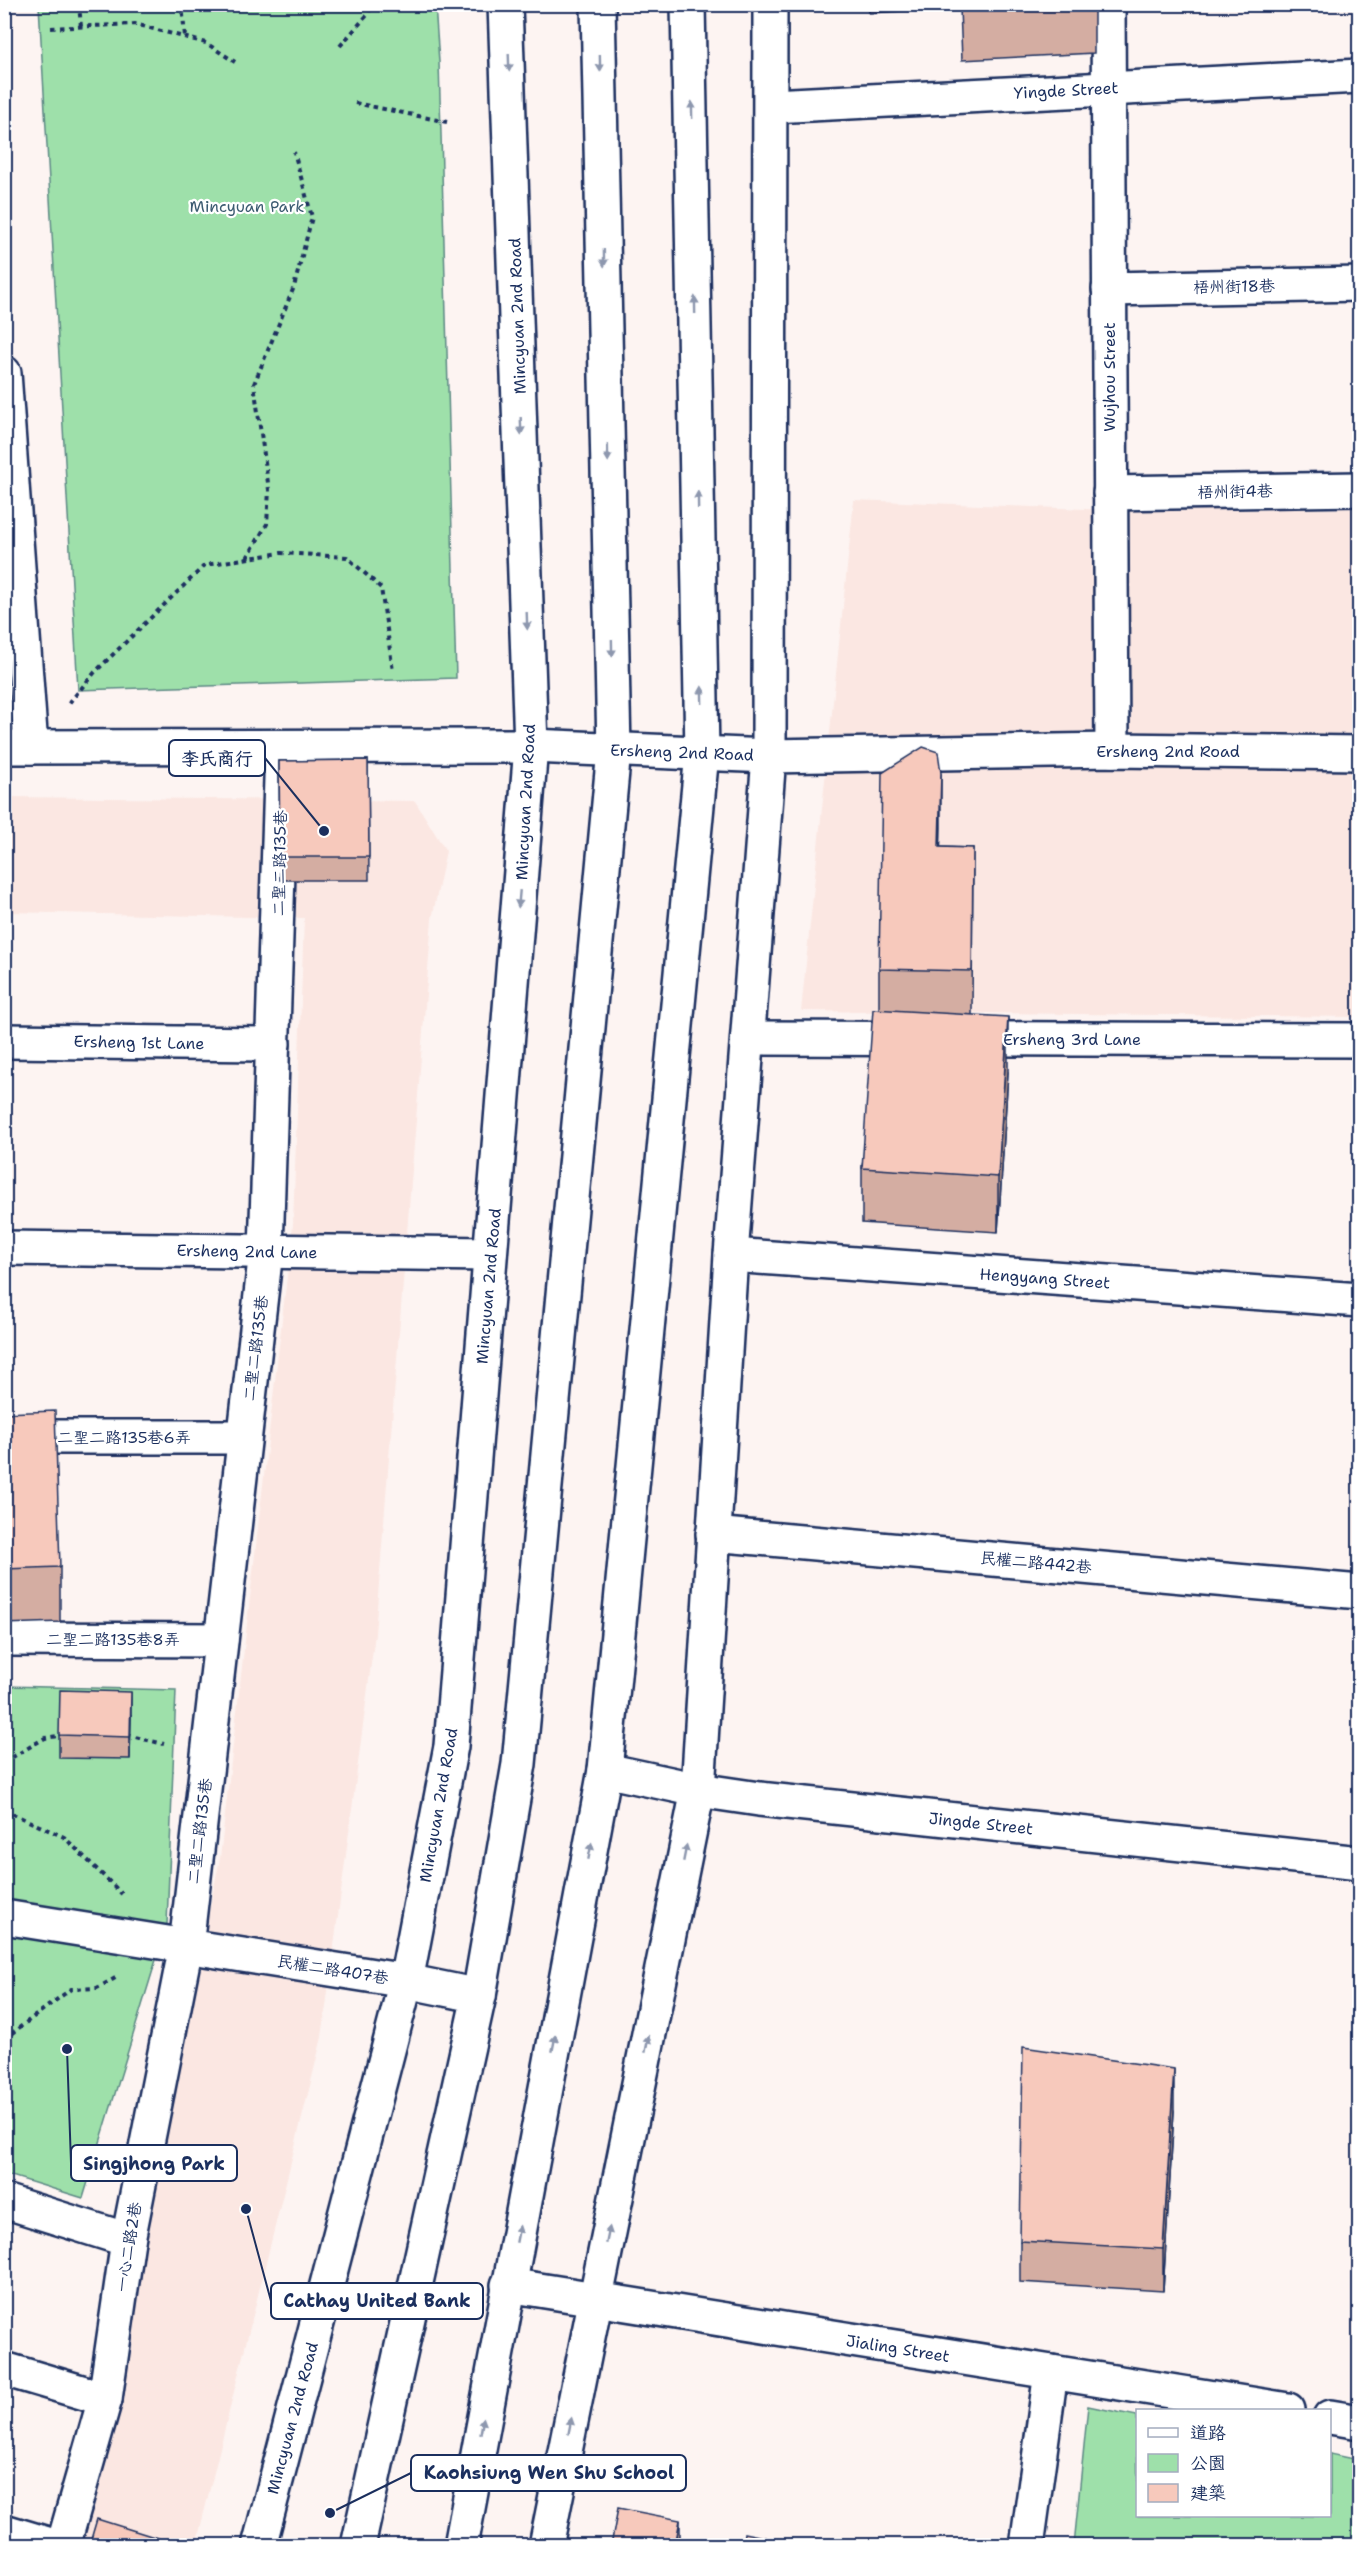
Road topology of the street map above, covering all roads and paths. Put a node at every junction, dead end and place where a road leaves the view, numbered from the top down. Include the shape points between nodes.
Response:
1 (79, 4) edge
2 (182, 4) edge
3 (370, 4) edge
4 (505, 4) edge
5 (598, 4) edge
6 (688, 4) edge
7 (770, 4) edge
8 (1108, 4) edge
9 (81, 27) junction
10 (51, 28) dead end
11 (185, 37) junction
12 (340, 46) dead end
13 (235, 62) dead end
14 (1359, 76) edge
15 (1108, 88) junction
16 (355, 104) dead end
17 (772, 106) junction
18 (447, 122) dead end
19 (294, 152) dead end
20 (1359, 284) edge
21 (1109, 289) junction
22 (4, 373) edge
23 (1359, 489) edge
24 (1110, 494) junction
25 (247, 559) junction
26 (95, 672) dead end
27 (393, 672) dead end
28 (531, 746) junction
29 (18, 747) edge
30 (282, 747) junction
31 (614, 750) junction
32 (1112, 750) junction
33 (702, 753) junction
34 (1359, 753) edge
35 (769, 756) junction
36 (748, 1038) junction
37 (1359, 1040) edge
38 (4, 1041) edge
39 (273, 1044) junction
40 (4, 1248) edge
41 (266, 1251) junction
42 (490, 1254) junction
43 (731, 1255) junction
44 (1359, 1300) edge
45 (4, 1437) edge
46 (244, 1437) junction
47 (713, 1534) junction
48 (1359, 1592) edge
49 (4, 1639) edge
50 (221, 1640) junction
51 (71, 1735) edge
52 (119, 1735) edge
53 (164, 1744) dead end
54 (4, 1762) edge
55 (605, 1770) junction
56 (698, 1790) junction
57 (4, 1810) edge
58 (1359, 1863) edge
59 (130, 1902) dead end
60 (4, 1917) edge
61 (186, 1946) junction
62 (129, 1971) dead end
63 (406, 1981) junction
64 (479, 1996) junction
65 (4, 2039) edge
66 (4, 2201) edge
67 (128, 2240) junction
68 (508, 2285) junction
69 (596, 2299) junction
70 (4, 2369) edge
71 (1051, 2372) junction
72 (105, 2399) junction
73 (1282, 2409) edge
74 (1331, 2417) edge
75 (1359, 2422) edge
76 (4, 2531) edge
77 (554, 2544) edge
78 (54, 2546) edge
79 (63, 2546) edge
80 (259, 2546) edge
81 (358, 2546) edge
82 (461, 2546) edge
83 (1027, 2546) edge

1 - 9 path
2 - 11 path
3 - 12 path via 369,13
4 -> 28 street, Mincyuan 2nd Road
5 -> 31 street
33 -> 6 street
7 - 17 street
8 - 15 street, Wujhou Street
9 - 10 path
9 - 11 path via 135,24
11 - 13 path via 206,43
14 - 15 street, Yingde Street
15 - 17 street, Yingde Street
15 - 21 street, Wujhou Street
16 - 18 path
17 - 35 street
19 - 25 path via 312,218 294,287 254,384 269,489 267,524
20 - 21 street, 梧州街18巷
21 - 24 street, Wujhou Street
22 - 29 street
23 - 24 street, 梧州街4巷
24 - 32 street, Wujhou Street
25 - 26 path via 205,565
25 - 27 path via 281,553 347,557 381,588
28 - 30 street, Ersheng 2nd Road
28 - 31 street, Ersheng 2nd Road
28 -> 42 street, Mincyuan 2nd Road
29 - 30 street, Ersheng 2nd Road
30 - 39 street, 二聖二路135巷
31 - 33 street, Ersheng 2nd Road
31 - 64 street via 519,1764
32 - 34 street, Ersheng 2nd Road
32 - 35 street, Ersheng 2nd Road
33 - 35 street, Ersheng 2nd Road
33 - 55 street
35 - 36 street
36 - 37 street, Ersheng 3rd Lane
36 - 43 street
38 - 39 street, Ersheng 1st Lane
39 - 41 street, 二聖二路135巷
40 - 41 street, Ersheng 2nd Lane
41 - 42 street, Ersheng 2nd Lane
41 - 46 street, 二聖二路135巷
42 - 63 street, Mincyuan 2nd Road via 451,1746
43 - 44 street, Hengyang Street
43 - 47 street
45 - 46 street, 二聖二路135巷6弄
46 - 50 street, 二聖二路135巷
47 - 48 street, 民權二路442巷
47 - 56 street
49 - 50 street, 二聖二路135巷8弄
50 - 61 street, 二聖二路135巷
51 - 54 path via 45,1738
52 - 53 path
55 - 56 street, Jingde Street
68 -> 55 street
56 - 58 street, Jingde Street
69 -> 56 street
57 - 59 path via 64,1837
60 - 61 street, 民權二路407巷
61 - 63 street, 民權二路407巷
61 - 67 street, 一心二路2巷
62 - 65 path via 97,1988 71,1989
63 - 64 street, 民權二路407巷
63 - 80 street, Mincyuan 2nd Road
64 - 81 street
66 - 67 street
67 - 72 street, 一心二路2巷
68 - 69 street, Jialing Street
82 -> 68 street
69 - 71 street, Jialing Street
77 -> 69 street
70 - 72 street
71 - 73 street, Jialing Street
71 - 83 street
72 - 79 street, 一心二路2巷
74 - 75 street
76 - 78 street

